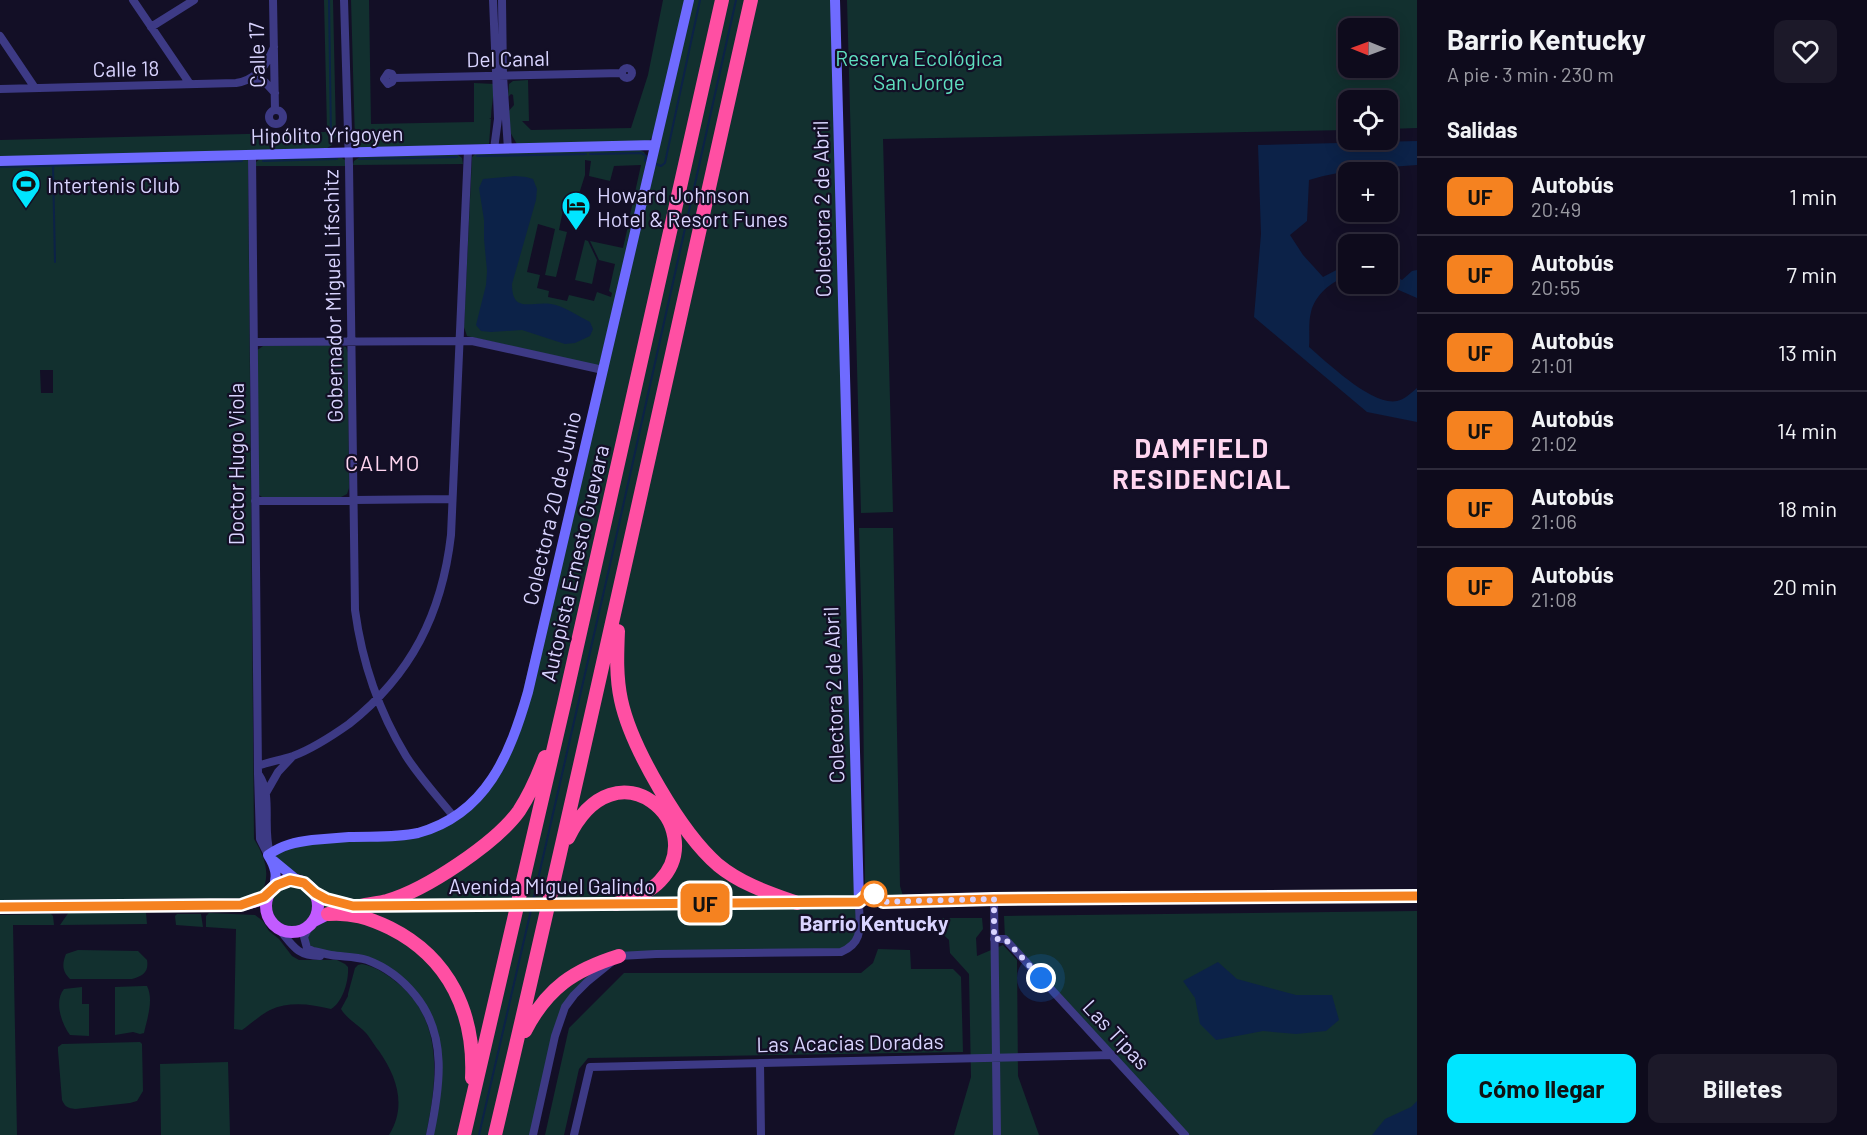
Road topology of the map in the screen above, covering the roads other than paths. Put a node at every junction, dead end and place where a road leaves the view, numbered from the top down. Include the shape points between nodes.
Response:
1 (133, 0) edge
2 (194, 0) edge
3 (273, 0) edge
4 (344, 0) edge
5 (493, 0) edge
6 (502, 0) edge
7 (689, 0) edge
8 (722, 0) edge
9 (751, 0) edge
10 (835, 0) edge
11 (151, 27) junction
12 (0, 36) edge
13 (274, 47) junction
14 (622, 73) dead end
15 (500, 76) junction
16 (251, 78) junction
17 (394, 78) dead end
18 (190, 84) junction
19 (35, 88) junction
20 (0, 89) edge
21 (275, 93) junction
22 (275, 110) dead end
23 (655, 146) junction
24 (495, 149) junction
25 (508, 149) junction
26 (468, 150) junction
27 (348, 153) junction
28 (252, 155) junction
29 (0, 161) edge
30 (459, 340) junction
31 (351, 341) junction
32 (254, 342) junction
33 (603, 370) junction
34 (452, 499) junction
35 (352, 500) junction
36 (255, 501) junction
37 (618, 598) junction
38 (377, 699) junction
39 (564, 704) junction
40 (293, 756) junction
41 (284, 764) junction
42 (258, 770) junction
43 (266, 795) junction
44 (677, 814) junction
45 (454, 817) junction
46 (269, 854) junction
47 (559, 856) junction
48 (297, 880) junction
49 (271, 891) junction
50 (315, 893) junction
51 (1417, 896) edge
52 (994, 899) junction
53 (859, 902) junction
54 (796, 903) junction
55 (616, 904) junction
56 (644, 904) junction
57 (241, 905) junction
58 (356, 906) junction
59 (0, 907) edge
60 (267, 913) junction
61 (328, 914) junction
62 (311, 924) junction
63 (279, 929) junction
64 (994, 939) junction
65 (331, 955) junction
66 (619, 956) junction
67 (1112, 1055) junction
68 (996, 1057) junction
69 (512, 1060) junction
70 (760, 1063) junction
71 (471, 1112) junction
72 (430, 1135) edge
73 (464, 1135) edge
74 (495, 1135) edge
75 (533, 1135) edge
76 (574, 1135) edge
77 (761, 1135) edge
78 (997, 1135) edge
79 (1185, 1135) edge

1 - 11 street
2 - 11 street
3 - 13 street, Calle 17
4 - 27 street, Gobernador Miguel Lifschitz
5 - 15 street
6 - 15 street
7 - 23 main road, Colectora 20 de Junio
8 - 39 highway, Autopista Ernesto Guevara
9 - 37 highway
10 - 53 main road, Colectora 2 de Abril
11 - 18 street
12 - 19 street
13 - 16 street via 265,65
13 - 21 street, Calle 17
14 - 15 street, Del Canal
15 - 17 street, Del Canal
15 - 24 street
15 - 25 street
16 - 18 street, Calle 18 via 236,83
16 - 21 street via 265,82
18 - 19 street, Calle 18
19 - 20 street, Calle 18
21 - 22 street, Calle 17
23 - 25 main road, Hipólito Yrigoyen
23 - 33 main road, Colectora 20 de Junio
24 - 25 main road, Hipólito Yrigoyen
24 - 26 main road, Hipólito Yrigoyen
26 - 27 main road, Hipólito Yrigoyen
26 - 30 street
27 - 28 main road, Hipólito Yrigoyen
27 - 31 street, Gobernador Miguel Lifschitz
28 - 29 main road, Hipólito Yrigoyen
28 - 32 street, Doctor Hugo Viola
30 - 31 street
30 - 33 street
30 - 34 street
31 - 32 street
31 - 35 street, Gobernador Miguel Lifschitz
32 - 36 street, Doctor Hugo Viola
33 - 45 main road, Colectora 20 de Junio via 519,721 494,777 476,800
34 - 35 street
34 - 38 street via 448,557 435,608 407,664
35 - 36 street
35 - 38 street, Gobernador Miguel Lifschitz via 355,610 363,656
36 - 42 street, Doctor Hugo Viola
37 - 44 highway via 621,699 636,744
37 - 47 highway
38 - 40 street via 344,727
38 - 45 street, Gobernador Miguel Lifschitz via 407,757
39 - 58 highway via 534,783 498,835 426,883 386,901
39 - 71 highway, Autopista Ernesto Guevara
40 - 41 street
40 - 42 street
41 - 42 street
41 - 43 street
42 - 43 street, Doctor Hugo Viola
42 - 46 street, Doctor Hugo Viola via 260,839
43 - 46 street, Doctor Hugo Viola
44 - 54 highway via 718,865 741,881
44 - 56 highway via 684,838 682,860 671,881
45 - 46 main road, Colectora 20 de Junio via 418,832 299,842
46 - 48 main road, Doctor Hugo Viola
46 - 49 main road, Doctor Hugo Viola via 276,874
47 - 55 highway via 584,813 606,795 635,794 661,809 675,836 673,860 661,880 650,889
47 - 69 highway
48 - 49 main road via 283,882
48 - 50 main road
49 - 57 main road via 257,901
49 - 60 main road
50 - 58 main road, Avenida Miguel Galindo
50 - 62 main road via 318,907
51 - 52 street
52 - 53 street
52 - 64 street
53 - 54 main road, Avenida Miguel Galindo
53 - 66 street, Colectora 2 de Abril via 858,938 841,952
54 - 56 main road, Avenida Miguel Galindo
55 - 56 main road, Avenida Miguel Galindo
55 - 58 main road, Avenida Miguel Galindo, bridge
57 - 59 main road
57 - 60 main road
58 - 61 main road, Avenida Miguel Galindo
60 - 63 main road
61 - 62 main road, Avenida Miguel Galindo
61 - 71 highway via 357,915 394,930 421,948 446,976 470,1031
62 - 63 main road via 298,932
62 - 65 street via 304,937 307,948
63 - 65 street via 304,955
64 - 67 street, Las Tipas via 1005,939
64 - 68 street
65 - 72 street via 368,961 394,975 428,1014 434,1028 440,1072
66 - 69 highway via 587,967 543,1001
66 - 75 street via 587,982 565,1007
67 - 68 street, Las Acacias Doradas
67 - 79 street, Las Tipas
68 - 70 street, Las Acacias Doradas
68 - 78 street
69 - 74 highway
70 - 76 street, Las Acacias Doradas via 590,1067
70 - 77 street
71 - 73 highway, Autopista Ernesto Guevara

